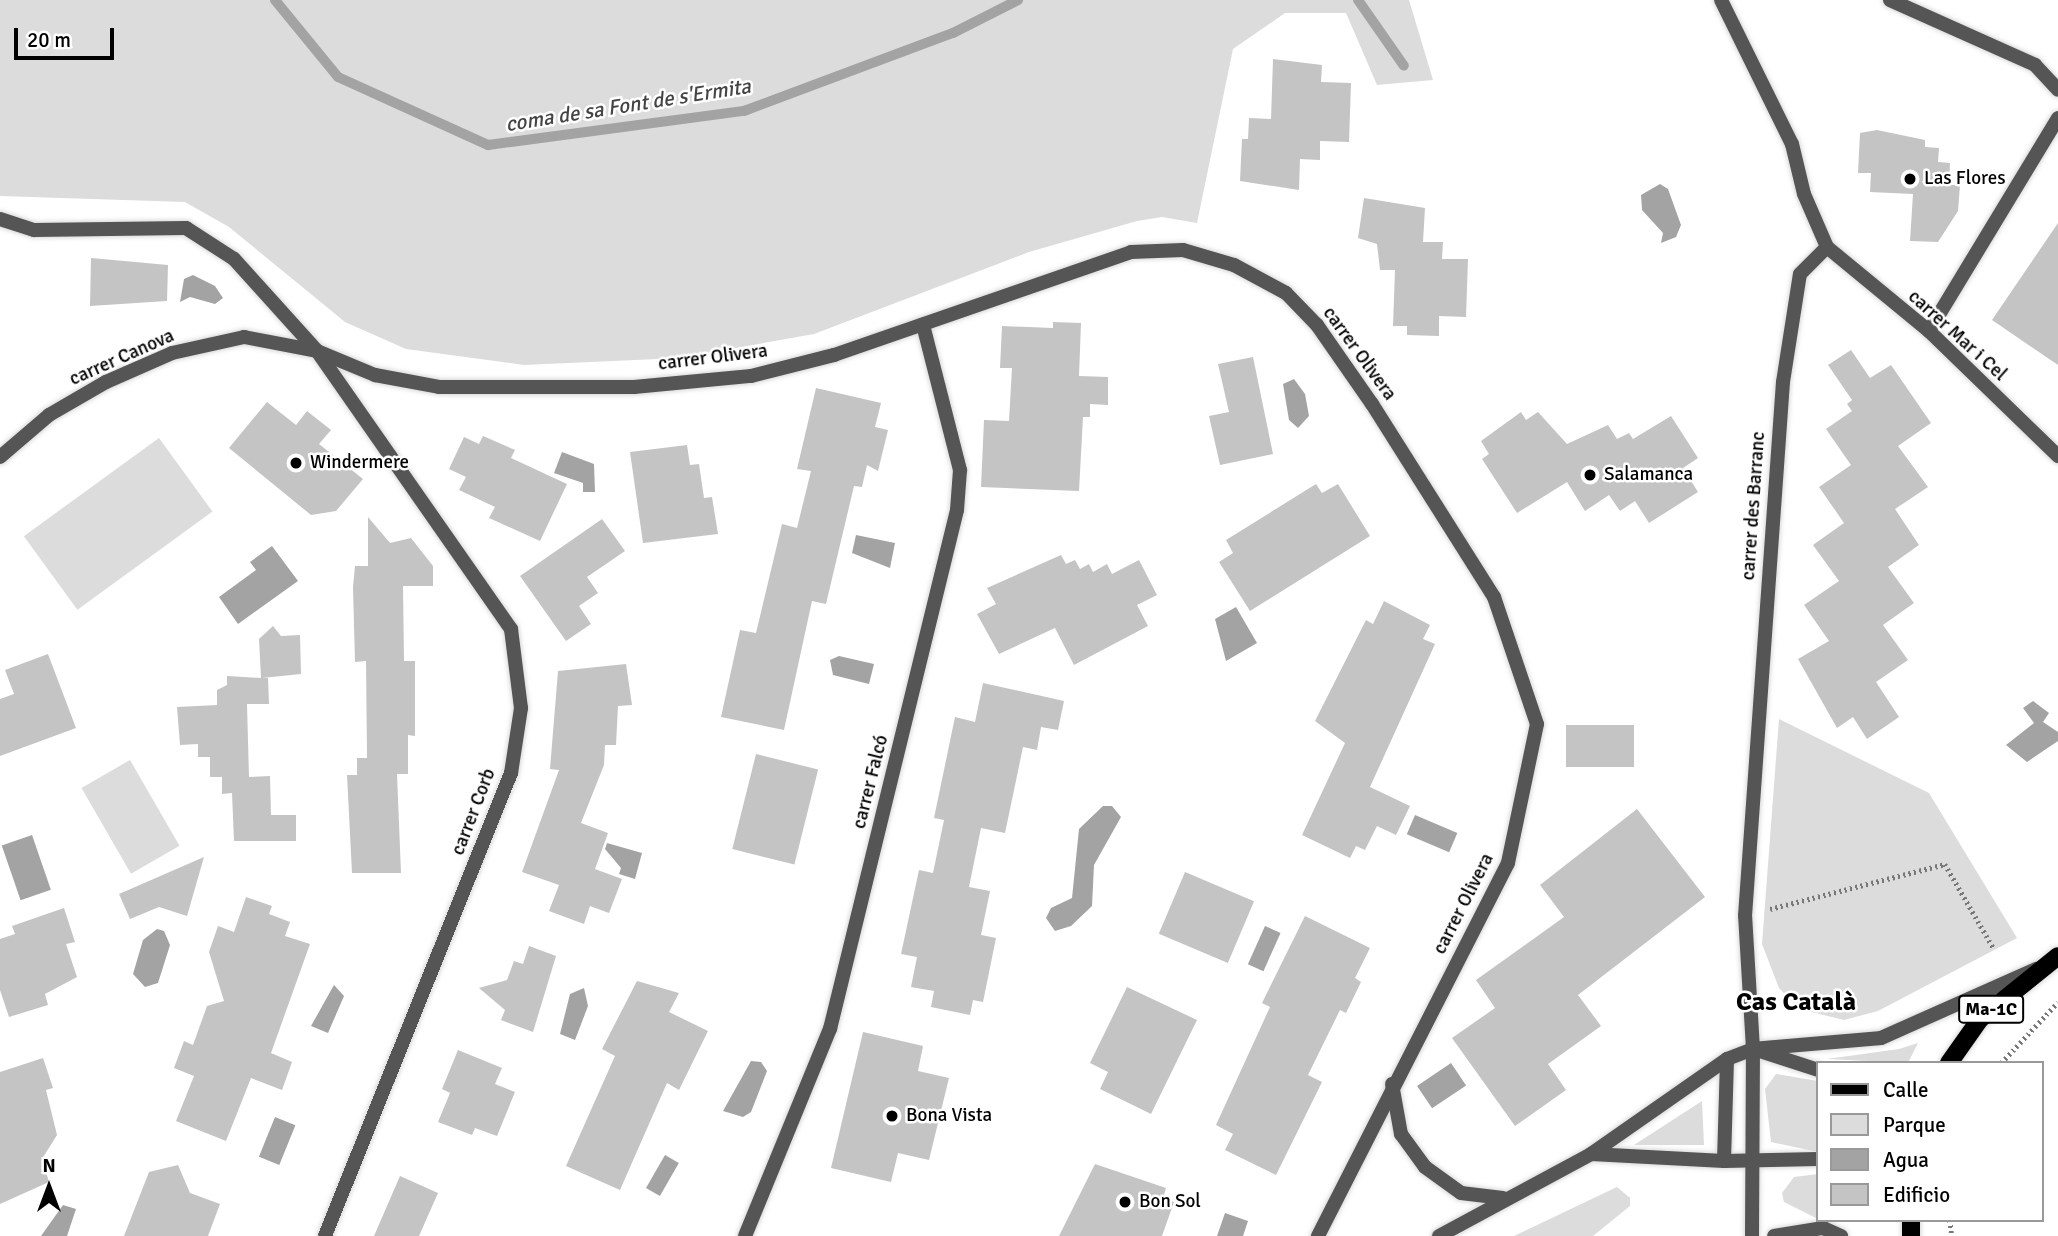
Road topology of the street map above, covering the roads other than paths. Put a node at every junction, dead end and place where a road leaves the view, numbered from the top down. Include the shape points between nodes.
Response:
1 (1721, 0) edge
2 (1890, 0) edge
3 (2058, 90) edge
4 (2058, 118) edge
5 (0, 219) edge
6 (1827, 247) junction
7 (923, 325) junction
8 (1929, 331) junction
9 (317, 351) junction
10 (2058, 456) edge
11 (0, 457) edge
12 (2051, 961) edge
13 (1754, 1049) junction
14 (1727, 1059) junction
15 (1950, 1061) edge
16 (1816, 1069) edge
17 (1392, 1084) junction
18 (1591, 1154) junction
19 (1816, 1159) edge
20 (1724, 1161) junction
21 (1753, 1161) junction
22 (1503, 1198) junction
23 (325, 1236) edge
24 (745, 1236) edge
25 (1318, 1236) edge
26 (1439, 1236) edge
27 (1752, 1236) edge
28 (1774, 1236) edge
29 (1841, 1236) edge

1 - 6 street via 1792,144 1804,194
2 - 3 street via 2035,65
4 - 8 street
5 - 9 street via 34,230 186,228 234,259
6 - 8 street, carrer Mar i Cel
6 - 13 street, carrer des Barranc via 1800,274 1783,382 1745,916
7 - 9 street, carrer Olivera via 751,376 634,387 439,387 374,375
7 - 17 street, carrer Olivera via 1005,292 1131,251 1184,250 1234,265 1286,293 1317,325 1494,597 1537,724 1524,787 1508,863
7 - 24 street, carrer Falcó via 960,470 957,510 830,1029
8 - 10 street, carrer Mar i Cel
9 - 11 street, carrer Canova via 244,337 172,353 49,415
9 - 23 street, carrer Corb via 511,629 521,708 511,773
12 - 13 street via 1881,1038
12 - 15 main road, Ma-1C via 1980,1019
13 - 14 street
13 - 16 street
13 - 21 street, carrer des Barranc
14 - 18 street
14 - 20 street
17 - 22 street via 1402,1134 1424,1167 1461,1193
17 - 25 street, carrer Olivera
18 - 20 street
18 - 22 street
19 - 21 street
20 - 21 street
21 - 27 street, carrer des Barranc
22 - 26 street
28 - 29 street via 1823,1228

